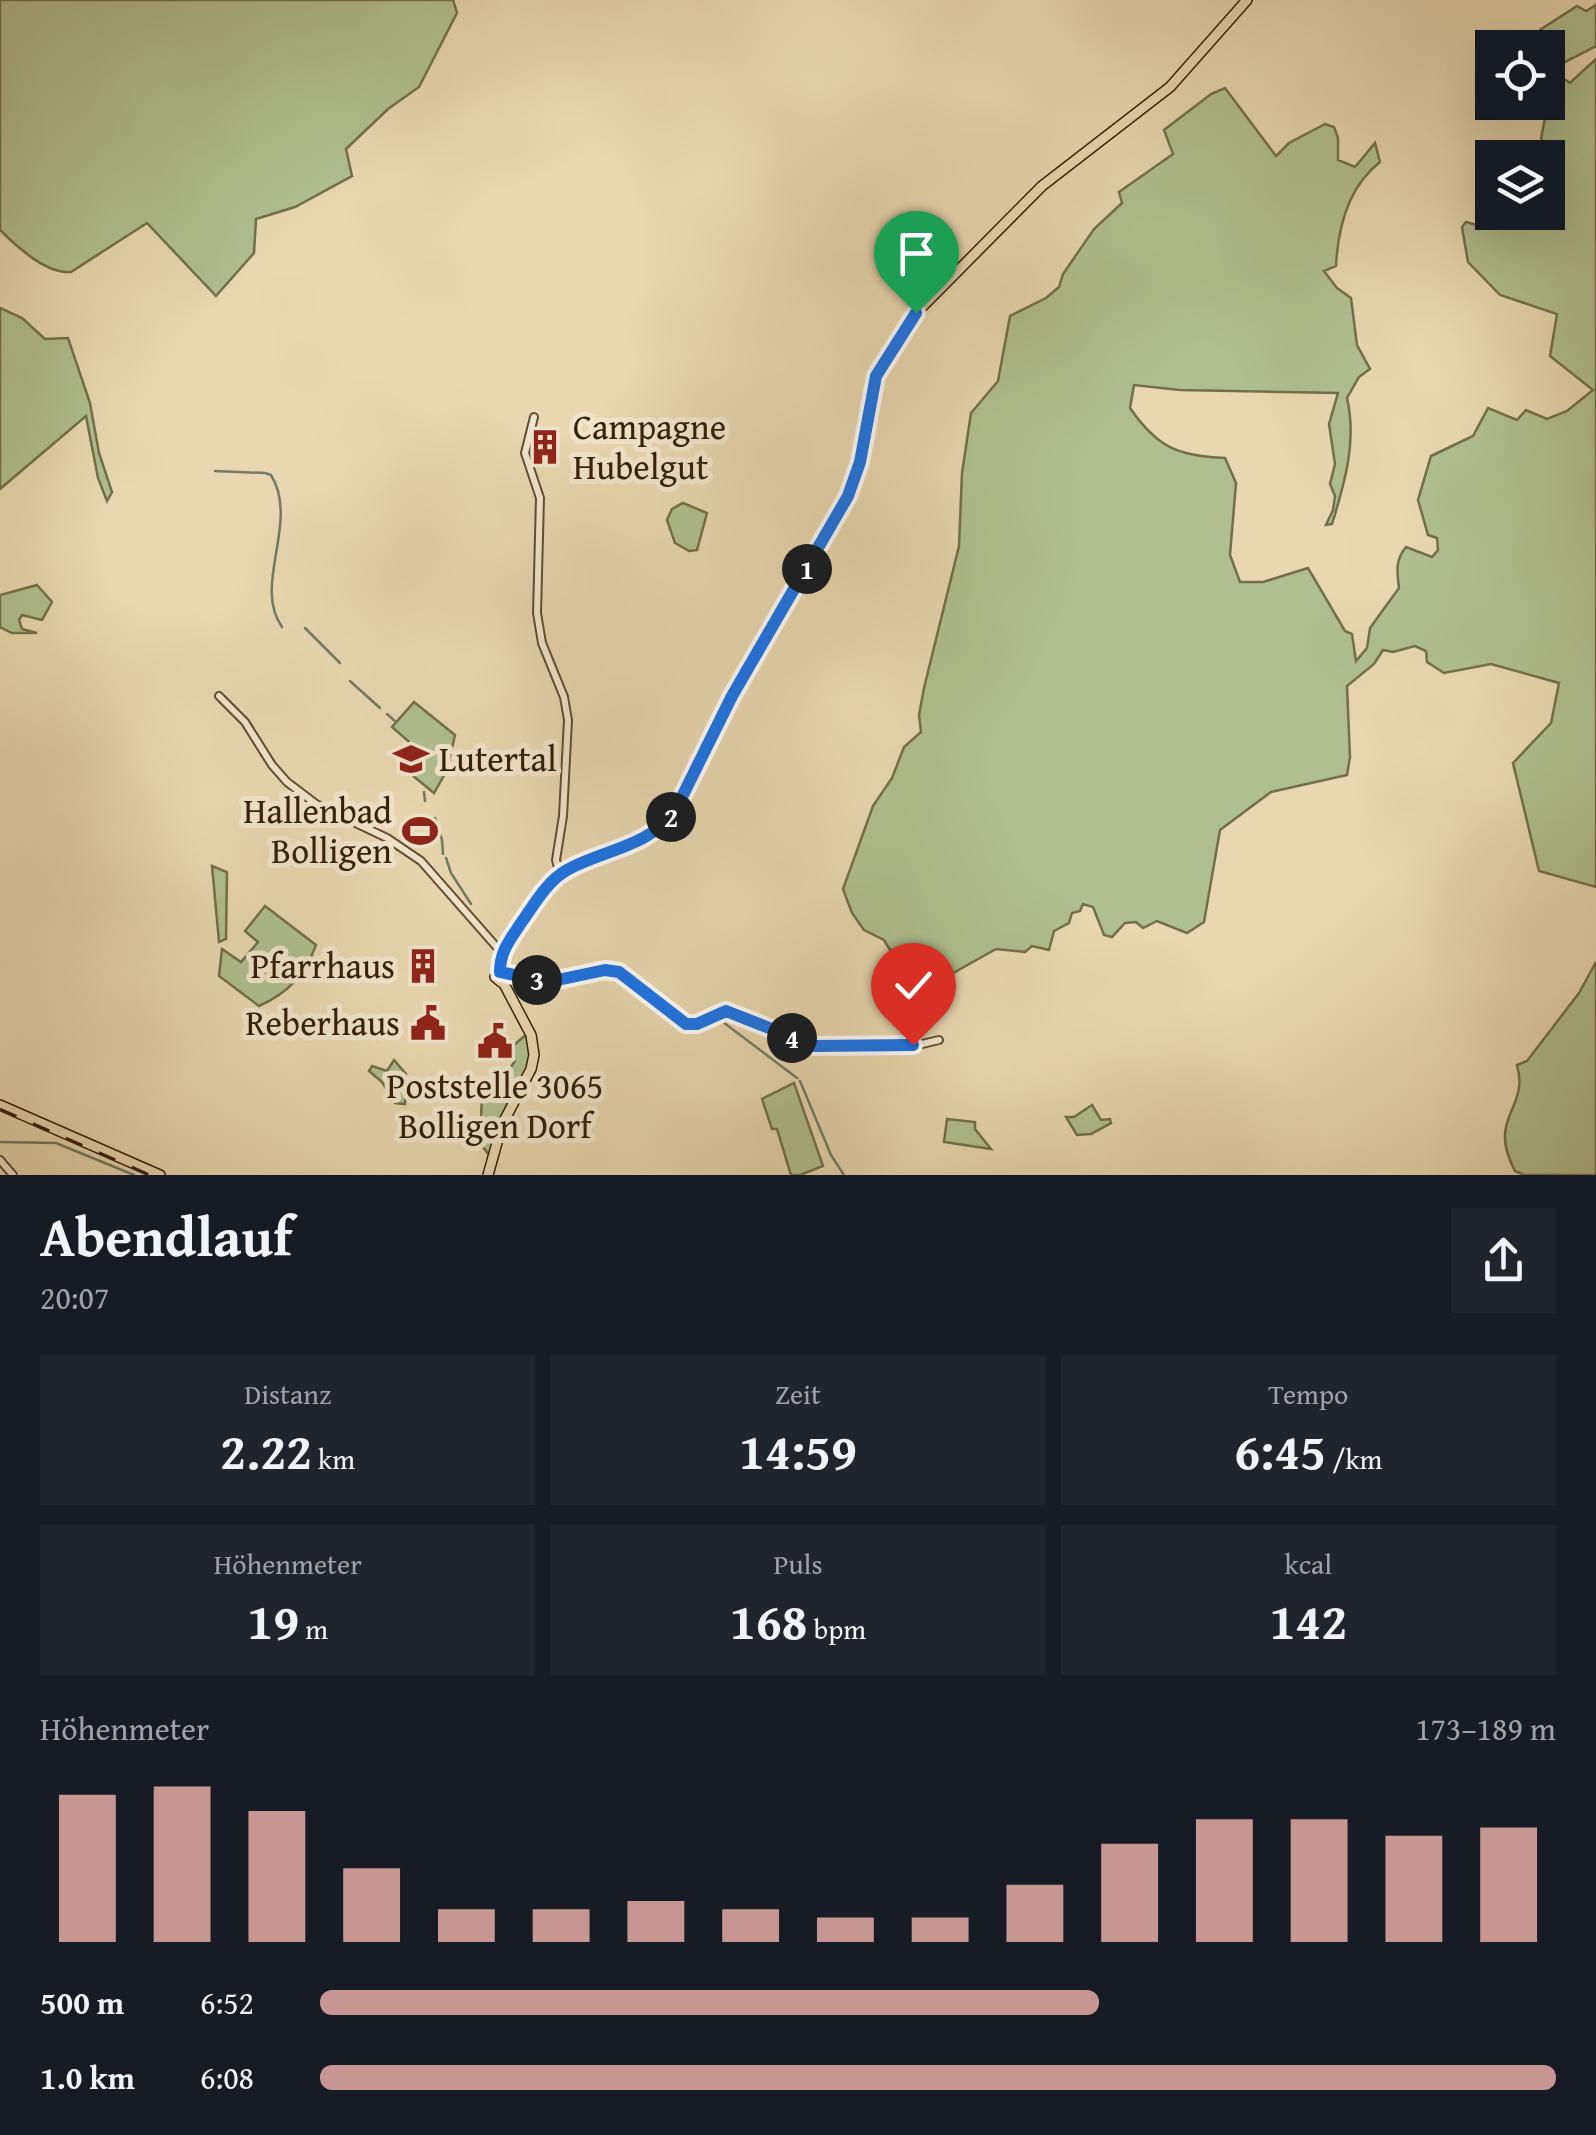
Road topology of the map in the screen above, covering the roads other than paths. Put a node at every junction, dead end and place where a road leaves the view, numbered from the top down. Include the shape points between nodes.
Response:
1 (1247, 0) edge
2 (534, 417) dead end
3 (219, 696) dead end
4 (560, 875) junction
5 (501, 952) junction
6 (503, 976) junction
7 (939, 1040) dead end
8 (0, 1105) edge
9 (0, 1160) edge
10 (13, 1175) edge
11 (160, 1175) edge
12 (488, 1175) edge

1 - 4 main road via 1170,87 1056,174 916,313 876,376 848,496 732,696 675,811 642,840
2 - 4 street via 525,453 540,498 537,613 568,715
3 - 5 street via 282,778 421,861
4 - 5 main road
5 - 6 main road
6 - 7 street via 548,982 612,970 682,1022 735,1013 822,1047
6 - 12 main road via 534,1055
8 - 11 main road
9 - 10 street

